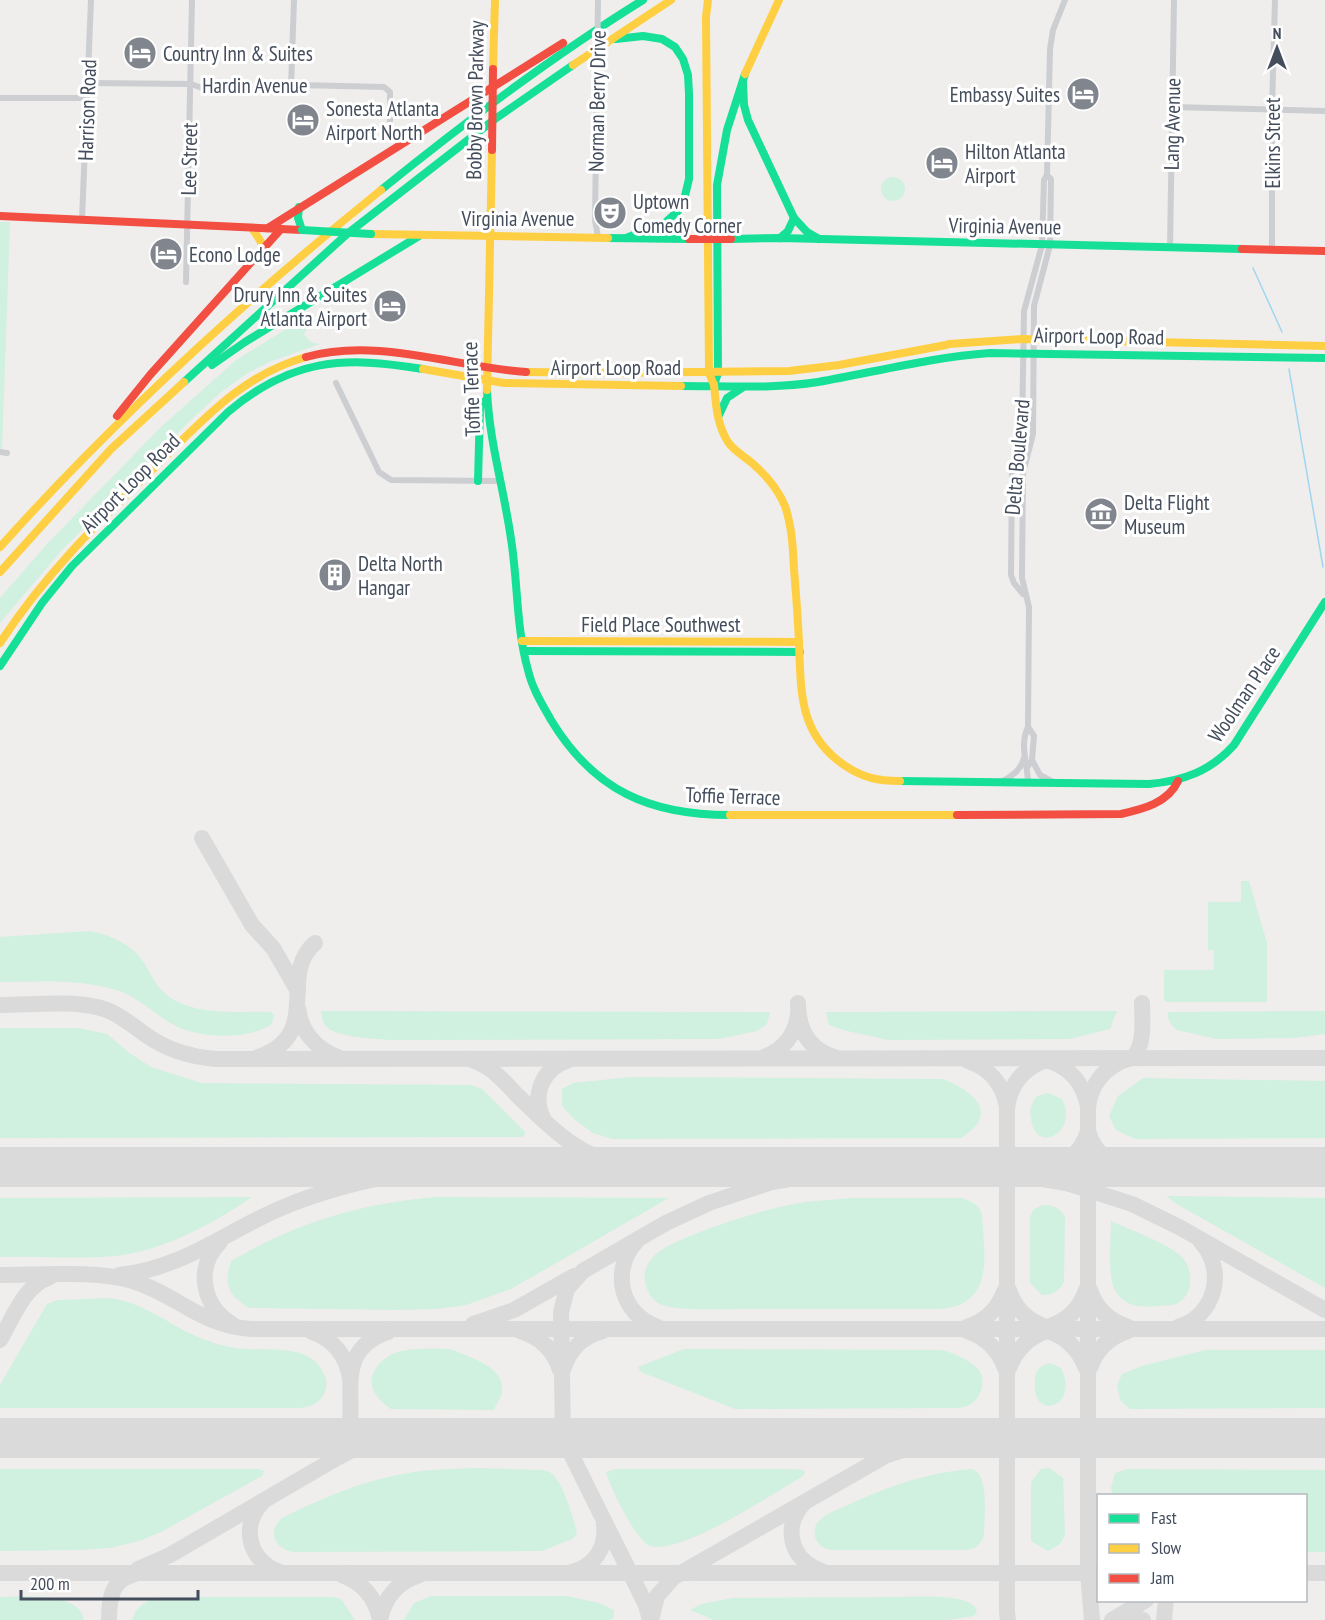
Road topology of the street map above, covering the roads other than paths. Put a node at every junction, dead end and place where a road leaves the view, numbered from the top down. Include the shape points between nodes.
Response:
1 (91, 0) edge
2 (192, 0) edge
3 (294, 0) edge
4 (495, 0) edge
5 (598, 0) edge
6 (644, 0) edge
7 (671, 0) edge
8 (779, 0) edge
9 (1065, 0) edge
10 (1173, 0) edge
11 (1275, 0) edge
12 (707, 5) edge
13 (591, 31) junction
14 (609, 40) junction
15 (744, 72) junction
16 (87, 83) junction
17 (191, 84) junction
18 (291, 87) junction
19 (0, 98) edge
20 (87, 98) junction
21 (1172, 107) junction
22 (1272, 109) junction
23 (1325, 111) edge
24 (390, 122) dead end
25 (299, 207) junction
26 (0, 216) edge
27 (794, 218) junction
28 (82, 219) junction
29 (188, 224) junction
30 (252, 228) junction
31 (268, 228) junction
32 (281, 229) junction
33 (302, 230) junction
34 (420, 236) junction
35 (490, 237) junction
36 (598, 237) junction
37 (626, 238) junction
38 (780, 238) junction
39 (819, 239) junction
40 (1046, 245) junction
41 (1170, 248) junction
42 (1272, 250) junction
43 (1325, 251) edge
44 (261, 253) junction
45 (186, 282) dead end
46 (1022, 339) junction
47 (1033, 339) junction
48 (1325, 346) edge
49 (1023, 352) junction
50 (1033, 352) junction
51 (1325, 358) edge
52 (486, 368) junction
53 (713, 373) junction
54 (486, 380) junction
55 (336, 383) dead end
56 (714, 386) junction
57 (745, 387) junction
58 (487, 399) junction
59 (718, 419) junction
60 (104, 436) junction
61 (111, 449) junction
62 (478, 481) junction
63 (500, 481) junction
64 (0, 548) edge
65 (0, 572) edge
66 (1025, 596) junction
67 (1325, 602) edge
68 (522, 641) junction
69 (706, 642) junction
70 (799, 642) junction
71 (0, 643) edge
72 (589, 647) junction
73 (641, 647) junction
74 (524, 651) junction
75 (706, 652) junction
76 (800, 652) junction
77 (0, 666) edge
78 (1028, 728) junction
79 (1024, 758) junction
80 (1032, 760) junction
81 (1028, 766) junction
82 (1178, 781) junction
83 (999, 783) junction
84 (1028, 783) junction
85 (1056, 783) junction

1 - 16 street, Harrison Road
2 - 17 street, Lee Street
3 - 18 street
4 - 35 main road, Bobby Brown Parkway, bridge
5 - 36 street, Norman Berry Drive, bridge
6 - 13 main road
7 - 14 main road
8 - 15 main road
9 - 40 street via 1050,49 1044,180
10 - 21 street, Lang Avenue
11 - 22 street, Elkins Street
12 - 53 main road via 706,240
13 - 25 main road via 570,39
13 - 60 main road via 445,137 321,238
14 - 37 main road via 632,35 665,40 681,52 689,83 689,180 683,204 660,226
14 - 61 main road via 495,119 347,234
15 - 27 main road via 748,120
15 - 53 main road via 718,175
16 - 17 street, Hardin Avenue
16 - 20 street, Harrison Road
17 - 18 street, Hardin Avenue via 205,89
17 - 29 street, Lee Street
18 - 24 street, Hardin Avenue via 384,87 390,92
19 - 20 street
20 - 28 street, Harrison Road
21 - 22 street
21 - 41 street, Lang Avenue
22 - 23 street
22 - 42 street, Elkins Street
25 - 31 main road
25 - 33 main road
26 - 28 main road, Virginia Avenue
27 - 38 main road
27 - 39 main road
28 - 29 main road, Virginia Avenue
29 - 30 main road, Virginia Avenue
29 - 45 street, Lee Street
30 - 31 main road, Virginia Avenue
30 - 44 main road via 261,242
31 - 32 main road, Virginia Avenue
32 - 33 main road, Virginia Avenue
32 - 44 main road
33 - 34 main road, Virginia Avenue, bridge
34 - 35 main road, Virginia Avenue
34 - 61 main road via 245,342 189,383 130,441
35 - 36 main road, Virginia Avenue
35 - 52 main road, Toffie Terrace
36 - 37 main road, Virginia Avenue
37 - 38 main road, Virginia Avenue, bridge
38 - 39 main road, Virginia Avenue
39 - 40 main road, Virginia Avenue
40 - 41 main road, Virginia Avenue
40 - 46 street, Delta Boulevard via 1026,297
40 - 47 street, Delta Boulevard via 1034,306
41 - 42 main road, Virginia Avenue
42 - 43 main road, Virginia Avenue
44 - 60 main road via 150,375
46 - 47 main road, Airport Loop Road
46 - 49 street, Delta Boulevard
46 - 53 main road, Airport Loop Road via 947,345 801,370
47 - 48 main road, Airport Loop Road
47 - 50 street, Delta Boulevard
49 - 50 main road, Airport Loop Road
49 - 57 main road, Airport Loop Road via 958,356 793,385
49 - 66 street, Delta Boulevard via 1022,432 1012,472 1011,575
50 - 51 main road, Airport Loop Road
50 - 66 street, Delta Boulevard via 1033,434 1023,473
52 - 53 main road, Airport Loop Road via 559,373
52 - 54 main road, Toffie Terrace
52 - 71 main road, Airport Loop Road via 380,351 343,350 315,353 264,372 219,403 59,562
53 - 56 main road
54 - 56 main road, Airport Loop Road via 550,385
54 - 58 main road, Toffie Terrace
54 - 77 main road, Airport Loop Road via 354,361 319,365 270,382 228,412 107,530 57,585
55 - 62 street via 383,477
56 - 57 main road, Airport Loop Road
56 - 59 main road
57 - 59 main road via 729,394
58 - 62 main road via 480,407
58 - 63 main road, Toffie Terrace
59 - 70 main road, Woolman Place via 732,447 771,481 787,509
60 - 64 main road
61 - 65 main road
62 - 63 street
63 - 68 main road, Toffie Terrace via 513,546
66 - 78 street, Delta Boulevard via 1029,607
67 - 82 main road, Woolman Place via 1229,752 1206,770
68 - 72 main road, Field Place Southwest
68 - 74 main road, Toffie Terrace
69 - 70 main road, Field Place Southwest
69 - 73 main road, Field Place Southwest
69 - 75 main road
70 - 76 main road, Woolman Place
72 - 73 main road, Field Place Southwest
72 - 74 main road, Field Place Southwest
73 - 75 main road, Field Place Southwest
74 - 82 main road, Toffie Terrace via 539,699 559,736 578,759 623,793 680,813 1113,815 1154,804 1174,789
75 - 76 main road, Field Place Southwest
76 - 83 main road, Woolman Place via 806,717 818,742 839,763 878,782
78 - 79 street, Delta Boulevard
78 - 80 street, Delta Boulevard via 1034,736
79 - 81 street
79 - 83 street via 1016,773
80 - 81 street
80 - 85 street via 1040,775
81 - 84 street
82 - 85 main road, Woolman Place
83 - 84 main road, Woolman Place
84 - 85 main road, Woolman Place

